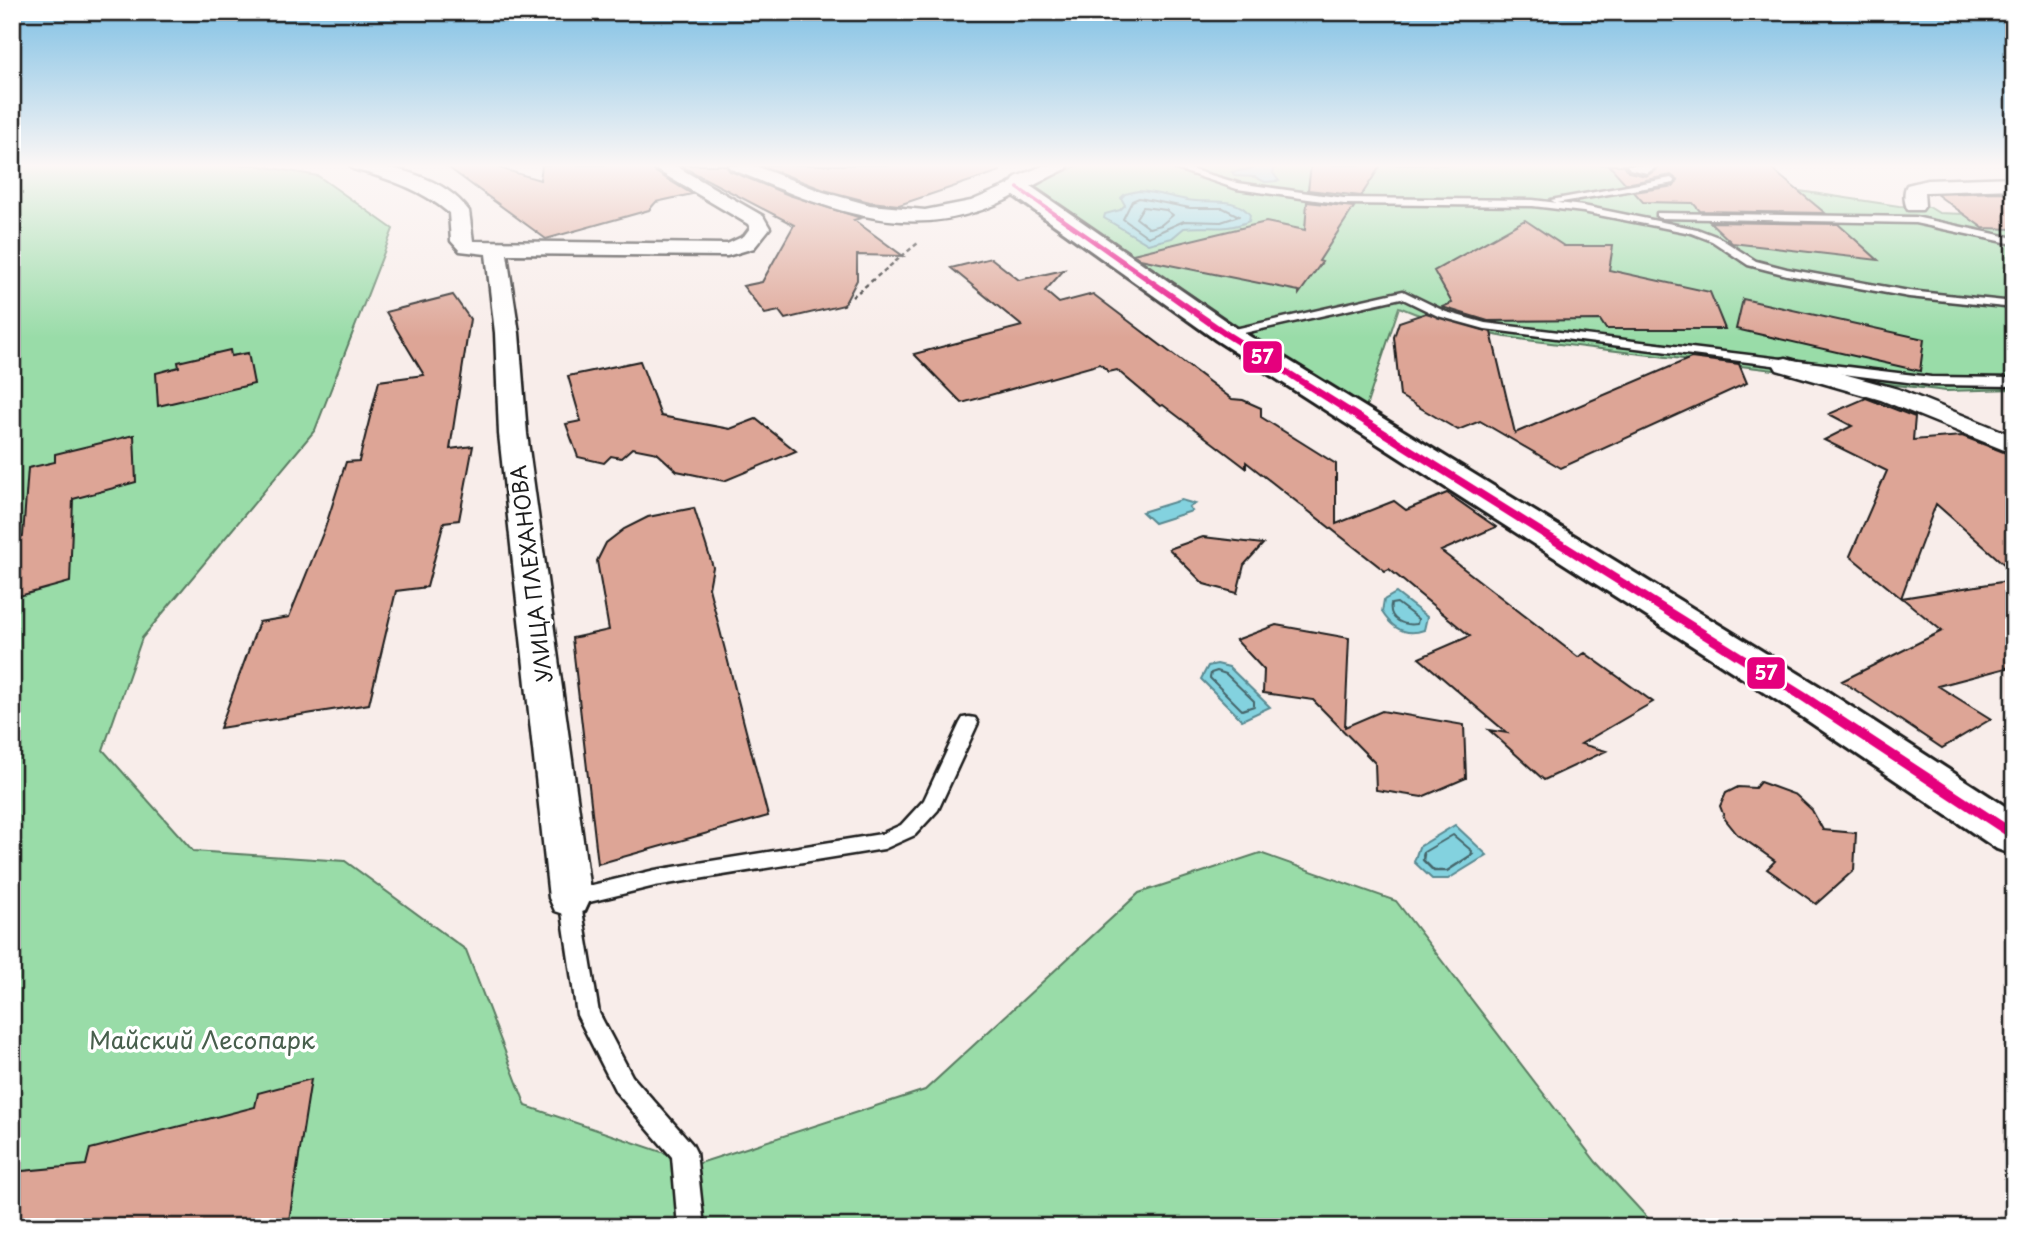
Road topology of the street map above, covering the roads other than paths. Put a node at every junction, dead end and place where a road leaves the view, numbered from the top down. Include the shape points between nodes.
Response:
1 (460, 223) edge
2 (757, 223) edge
3 (1068, 223) edge
4 (1659, 223) edge
5 (1950, 223) edge
6 (2014, 241) edge
7 (496, 249) junction
8 (2014, 305) edge
9 (1226, 334) junction
10 (1786, 365) junction
11 (2014, 382) edge
12 (2014, 446) edge
13 (969, 723) dead end
14 (2014, 836) edge
15 (570, 898) junction
16 (691, 1227) edge

1 - 7 street via 463,245
2 - 7 street via 757,236 727,250
3 - 9 street
4 - 8 lane via 1715,239 1752,263 1787,272
5 - 6 lane
7 - 15 street, УЛИЦА ПЛЕХАНОВА via 508,333 513,433
9 - 10 lane via 1403,294 1448,318 1485,326
9 - 14 street via 1804,697
10 - 11 lane via 1931,381
10 - 12 street via 1889,394
13 - 15 lane via 931,805 908,830 884,841 656,877
15 - 16 lane via 588,1015 624,1084 684,1152

